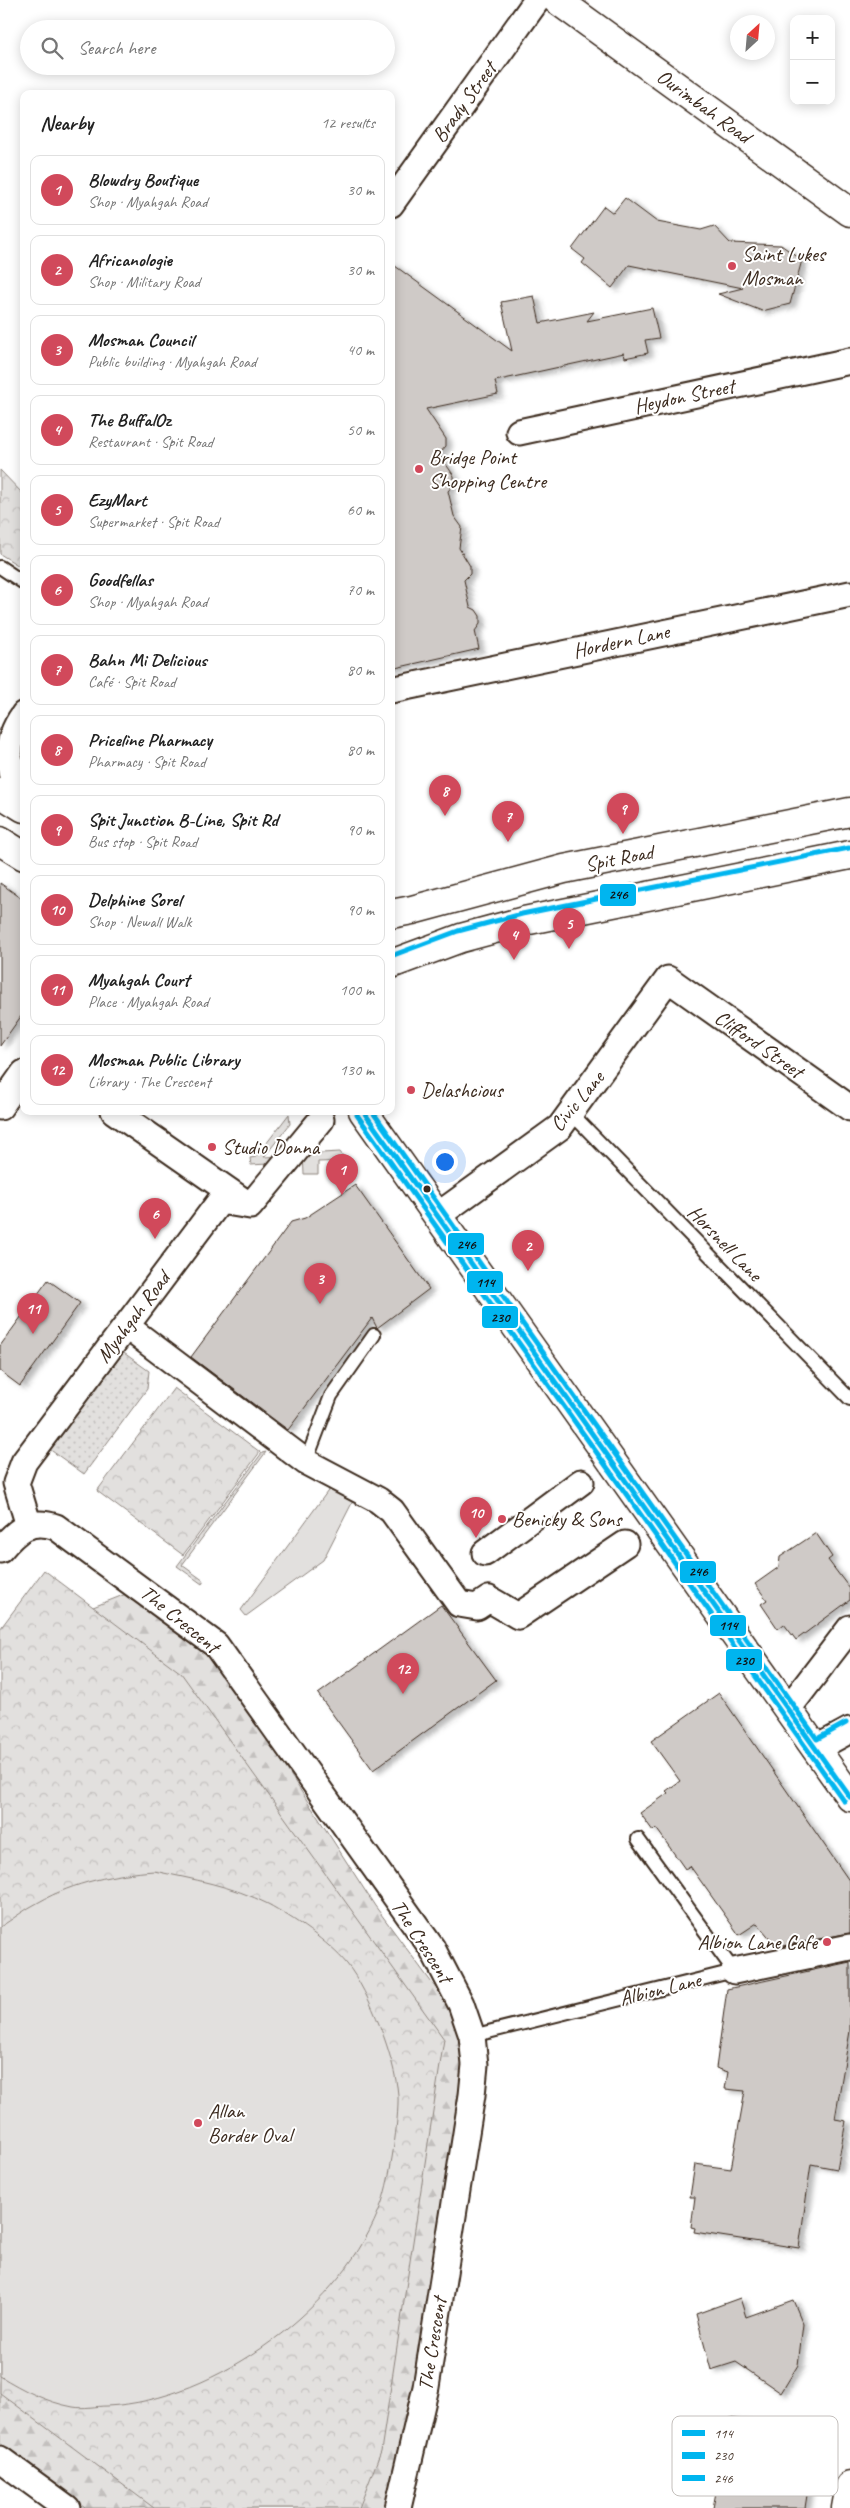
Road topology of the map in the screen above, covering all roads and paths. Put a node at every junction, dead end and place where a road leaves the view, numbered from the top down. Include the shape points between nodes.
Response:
1 (537, 0) edge
2 (557, 0) edge
3 (395, 198) edge
4 (850, 212) edge
5 (850, 361) edge
6 (519, 432) dead end
7 (0, 567) edge
8 (20, 580) edge
9 (850, 594) edge
10 (395, 689) edge
11 (12, 726) edge
12 (15, 803) edge
13 (850, 812) edge
14 (0, 841) edge
15 (20, 854) edge
16 (850, 855) edge
17 (398, 915) edge
18 (395, 963) edge
19 (668, 979) joint
20 (20, 1079) edge
21 (0, 1107) edge
22 (850, 1108) edge
23 (572, 1114) junction
24 (120, 1115) edge
25 (366, 1115) edge
26 (322, 1120) dead end
27 (250, 1206) junction
28 (437, 1216) junction
29 (126, 1326) junction
30 (374, 1335) dead end
31 (850, 1399) edge
32 (299, 1460) junction
33 (581, 1482) dead end
34 (30, 1526) junction
35 (626, 1544) dead end
36 (0, 1550) edge
37 (485, 1553) dead end
38 (850, 1628) edge
39 (788, 1709) junction
40 (850, 1730) edge
41 (815, 1750) junction
42 (850, 1797) edge
43 (638, 1839) dead end
44 (850, 1947) edge
45 (734, 1971) junction
46 (472, 2036) junction
47 (0, 2458) edge
48 (850, 2486) edge
49 (67, 2508) edge
50 (398, 2508) edge
51 (846, 2508) edge

1 - 3 street, Brady Street
2 - 4 main road, Ourimbah Road
5 - 6 street, Heydon Street
7 - 8 lane
9 - 10 street, Hordern Lane
11 - 12 street via 9,753
13 - 17 main road, Spit Road via 564,869
14 - 15 main road
16 - 18 main road, Spit Road via 524,921 461,938
19 - 22 street, Clifford Street
19 - 23 street, Civic Lane
20 - 21 street
23 - 28 street, Civic Lane via 560,1128
23 - 31 lane, Horsnell Lane
24 - 27 street
25 - 28 main road
26 - 27 street
27 - 29 street, Myahgah Road via 220,1201
28 - 39 main road
29 - 32 street
29 - 34 street, Myahgah Road via 24,1462 16,1483
30 - 32 lane via 331,1396
32 - 35 street via 378,1500 392,1511 459,1604 477,1607 489,1599 518,1616
33 - 37 street
34 - 36 street via 18,1530
34 - 46 street, The Crescent via 42,1522 56,1527 216,1645 432,1948 461,2004
38 - 39 street
39 - 41 main road
40 - 41 street
41 - 42 main road
43 - 45 lane
44 - 45 street, Albion Lane
45 - 46 lane, Albion Lane
46 - 50 street, The Crescent via 476,2065 472,2095 426,2387
47 - 49 street
48 - 51 main road

